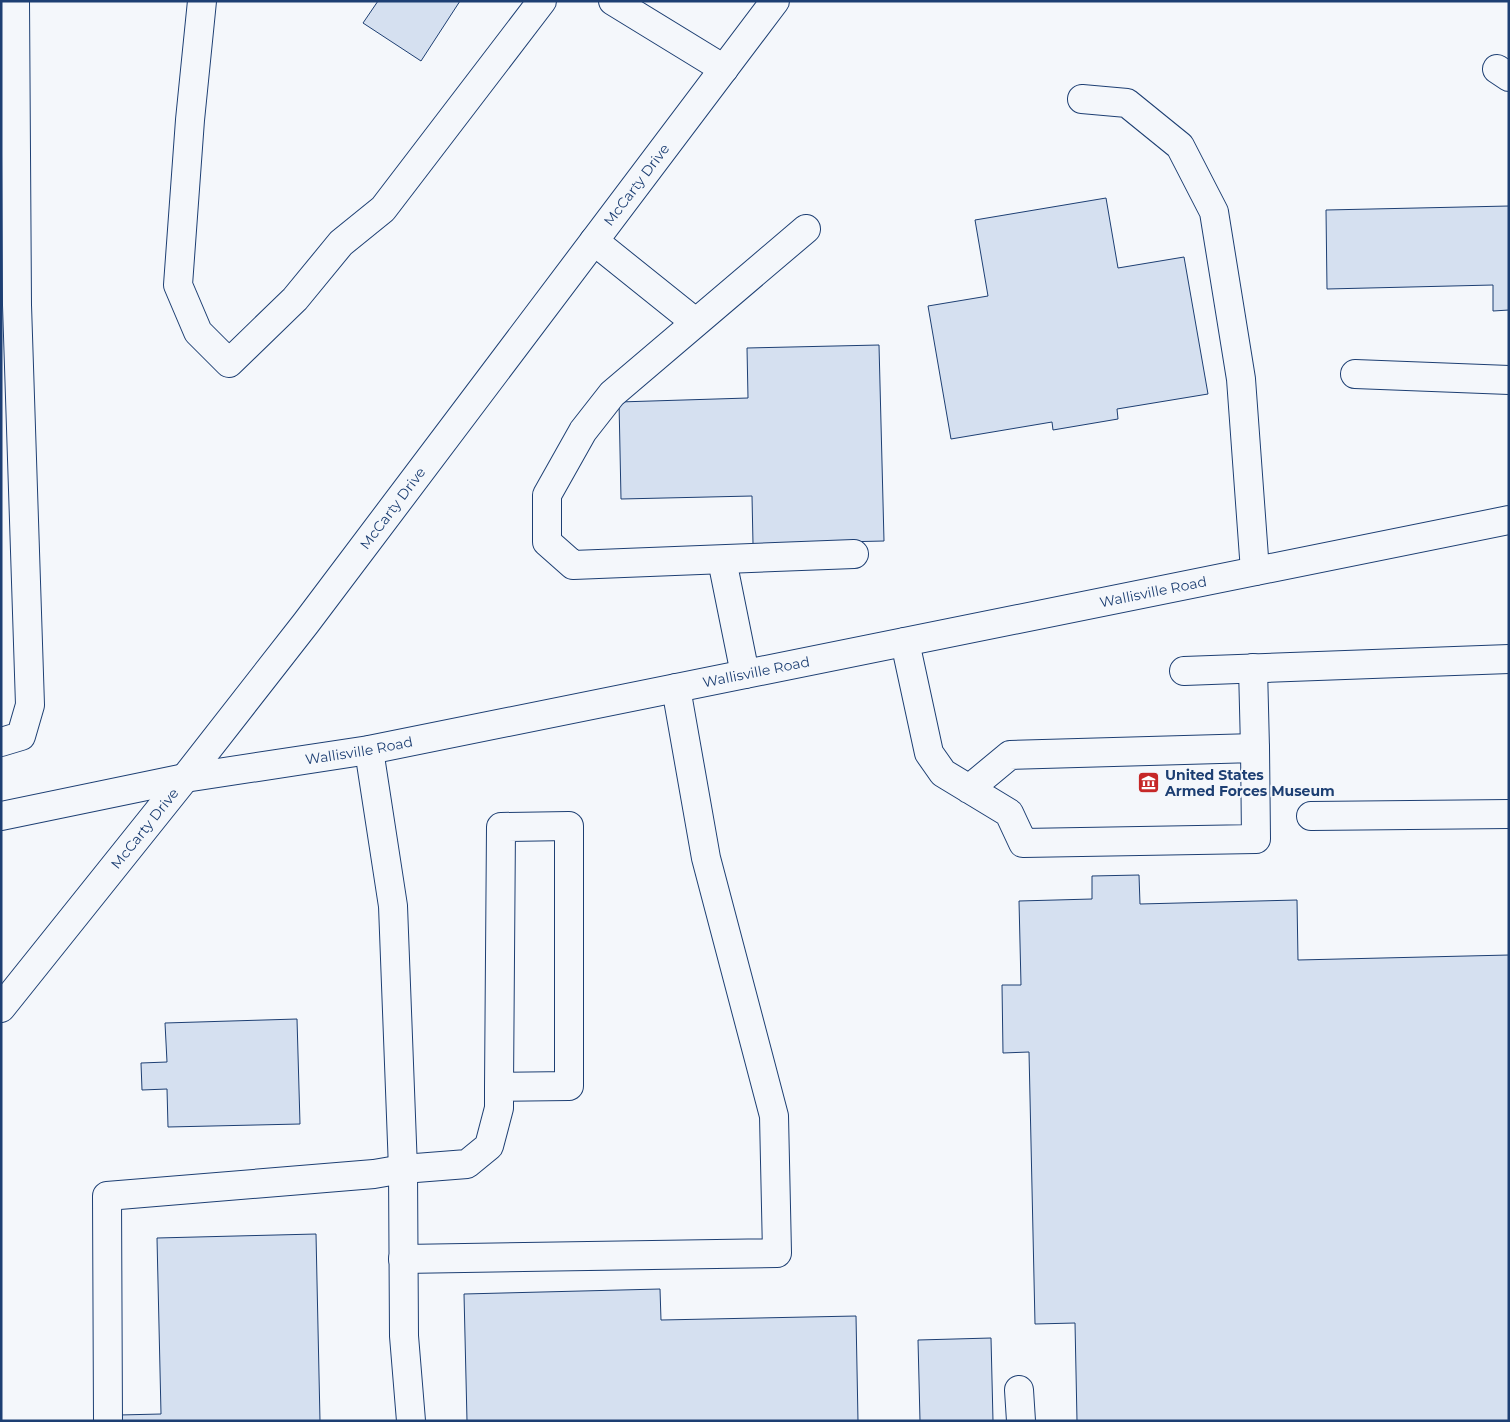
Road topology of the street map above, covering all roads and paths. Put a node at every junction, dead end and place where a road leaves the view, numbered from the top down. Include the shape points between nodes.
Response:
1 (15, 1) edge
2 (202, 1) edge
3 (542, 1) edge
4 (613, 1) edge
5 (775, 1) edge
6 (724, 69) junction
7 (1082, 99) dead end
8 (806, 229) dead end
9 (594, 241) junction
10 (695, 322) junction
11 (1355, 374) dead end
12 (1509, 380) edge
13 (1509, 520) edge
14 (854, 554) dead end
15 (722, 560) junction
16 (1254, 571) junction
17 (905, 642) junction
18 (1509, 659) edge
19 (1253, 668) junction
20 (1184, 671) dead end
21 (745, 674) junction
22 (676, 688) junction
23 (1, 742) edge
24 (1254, 748) junction
25 (369, 750) junction
26 (185, 778) junction
27 (969, 789) junction
28 (1509, 814) edge
29 (1, 816) edge
30 (1311, 816) dead end
31 (1, 1008) edge
32 (499, 1087) junction
33 (403, 1169) junction
34 (403, 1259) junction
35 (1020, 1390) dead end
36 (108, 1421) edge
37 (411, 1421) edge
38 (1021, 1421) edge

1 - 23 main road via 17,305 30,705 21,736
2 - 3 main road via 178,285 198,332 229,363 295,299 341,243 383,209
4 - 6 main road
5 - 6 main road, McCarty Drive
6 - 9 main road, McCarty Drive
7 - 16 main road via 1127,103 1180,146 1214,212 1241,379
8 - 10 main road
9 - 10 main road
9 - 26 main road, McCarty Drive
10 - 15 main road via 612,394 582,431 547,495 546,542 574,565
11 - 12 main road
13 - 16 main road, Wallisville Road
14 - 15 main road
15 - 21 main road
16 - 17 main road, Wallisville Road
17 - 21 main road, Wallisville Road
17 - 27 main road via 929,753 943,773
18 - 19 main road
19 - 20 main road
19 - 24 main road
21 - 22 main road, Wallisville Road
22 - 25 main road, Wallisville Road
22 - 34 main road via 706,858 774,1116 777,1253
24 - 27 main road via 1010,755
24 - 27 main road via 1256,839 1023,843 1009,813
25 - 26 main road, Wallisville Road
25 - 33 main road via 393,906
26 - 29 main road, Wallisville Road
26 - 31 main road, McCarty Drive
28 - 30 main road
32 - 32 main road via 502,827 569,826 569,1086
32 - 33 main road via 499,1108 489,1146 467,1164
33 - 34 main road
33 - 36 main road via 107,1196
34 - 37 main road via 404,1336
35 - 38 main road

